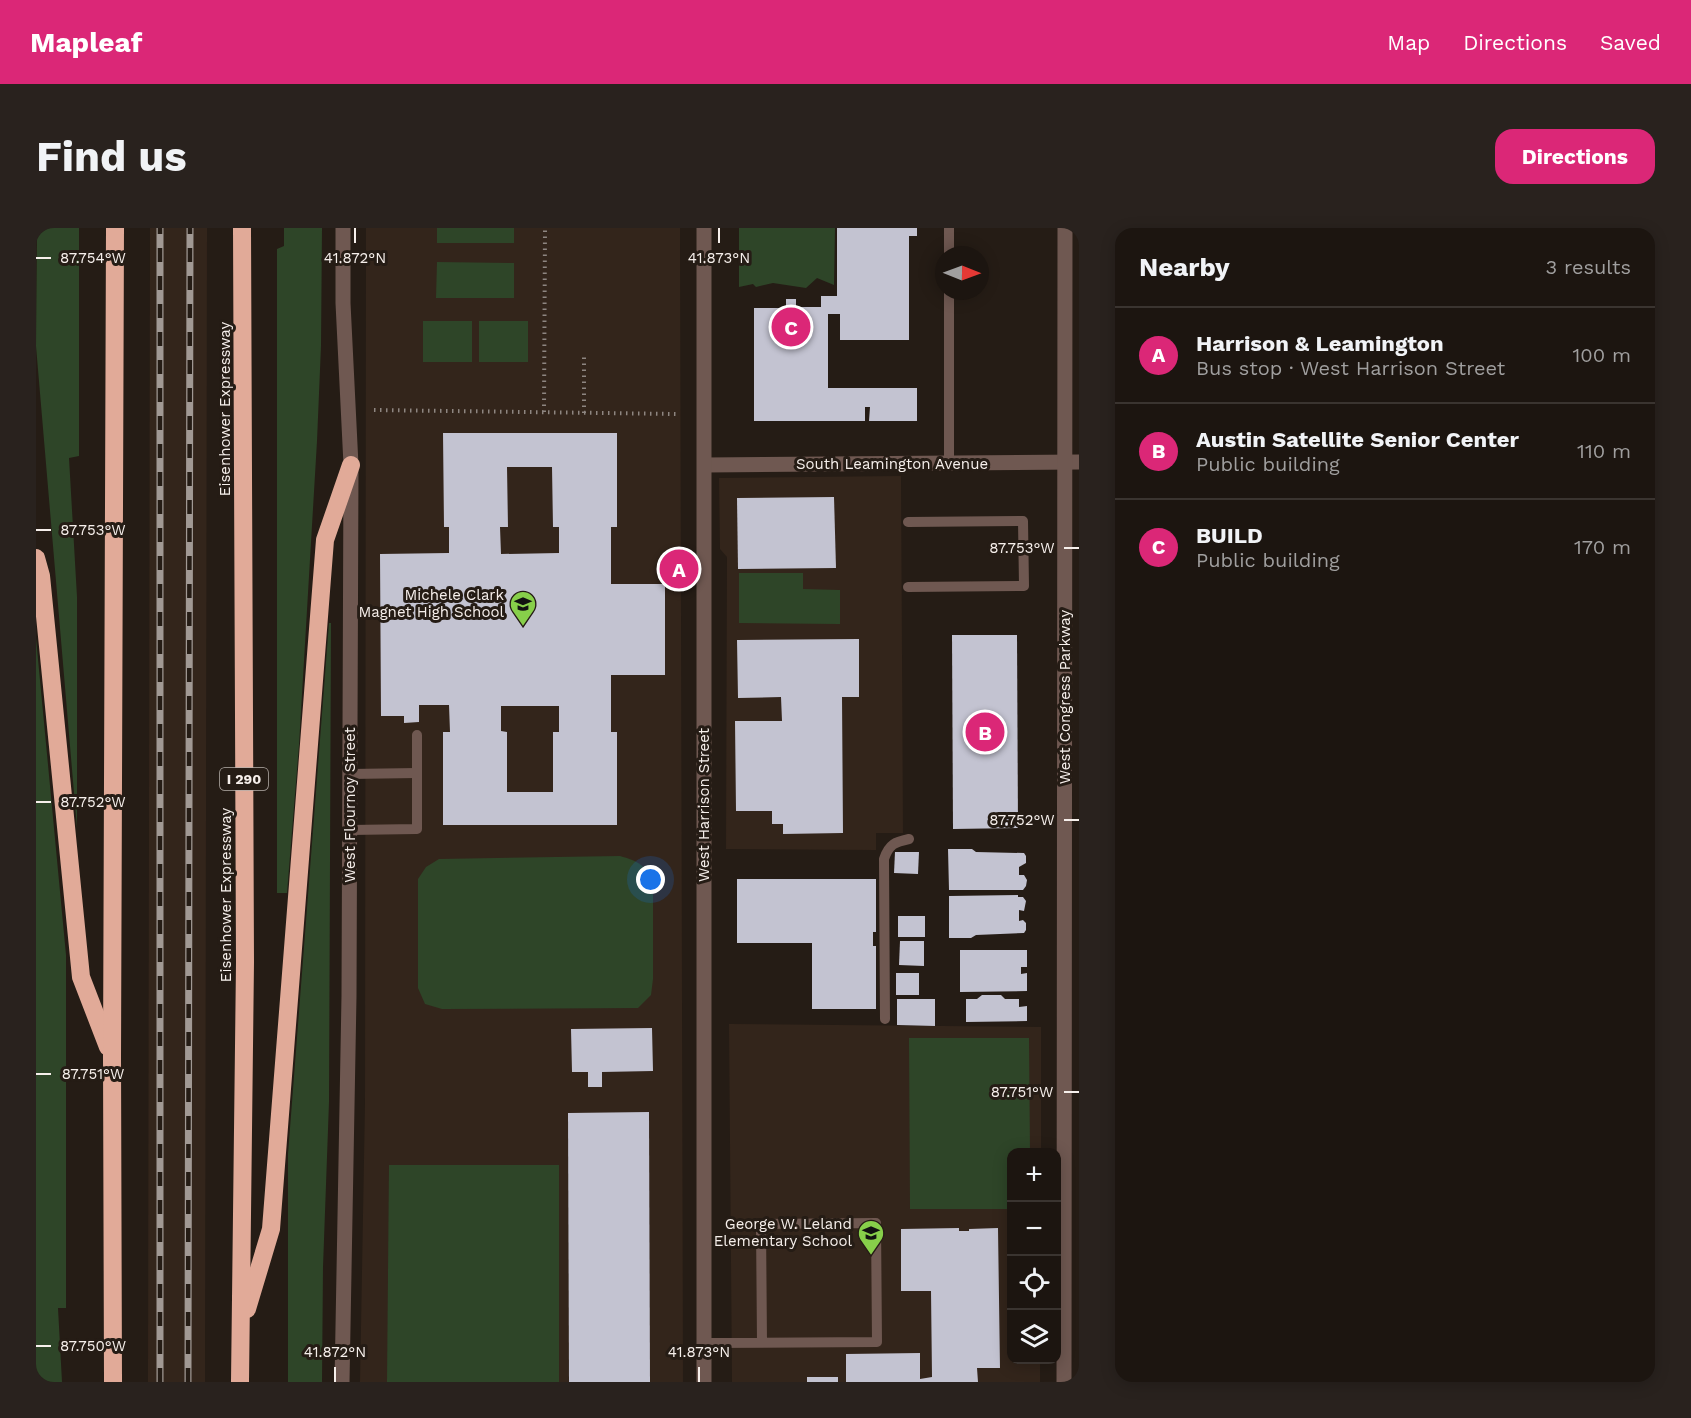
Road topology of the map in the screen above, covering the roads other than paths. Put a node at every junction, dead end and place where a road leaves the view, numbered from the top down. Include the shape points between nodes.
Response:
1 (115, 228) edge
2 (242, 228) edge
3 (343, 228) edge
4 (704, 228) edge
5 (950, 228) edge
6 (1065, 228) edge
7 (950, 246) edge
8 (950, 300) edge
9 (1072, 462) edge
10 (949, 463) junction
11 (351, 465) junction
12 (705, 465) junction
13 (909, 522) dead end
14 (36, 558) edge
15 (908, 587) dead end
16 (417, 735) dead end
17 (417, 773) junction
18 (350, 774) junction
19 (350, 830) junction
20 (909, 839) dead end
21 (885, 1019) dead end
22 (112, 1058) junction
23 (241, 1330) junction
24 (704, 1343) junction
25 (762, 1343) junction
26 (113, 1382) edge
27 (240, 1382) edge
28 (342, 1382) edge
29 (704, 1382) edge
30 (1065, 1382) edge

1 - 22 highway
2 - 23 highway, Eisenhower Expressway / I 290 via 245,962
3 - 11 street, West Flournoy Street
4 - 12 street, West Harrison Street
5 - 7 lane
6 - 9 street, West Congress Parkway
8 - 10 lane
9 - 10 street, South Leamington Avenue
9 - 30 street, West Congress Parkway
10 - 12 street, South Leamington Avenue
11 - 18 street, West Flournoy Street
11 - 23 highway via 325,540 271,1229
12 - 24 street, West Harrison Street
13 - 15 lane via 1023,521 1024,586
14 - 22 highway via 41,576 81,977
16 - 17 lane
17 - 18 lane
17 - 19 lane via 417,829
18 - 19 street, West Flournoy Street
19 - 28 street, West Flournoy Street
20 - 21 lane via 893,843 884,859
22 - 26 highway
23 - 27 highway, Eisenhower Expressway / I 290
24 - 25 lane
24 - 29 street, West Harrison Street
25 - 25 lane via 877,1342 876,1223 761,1224

